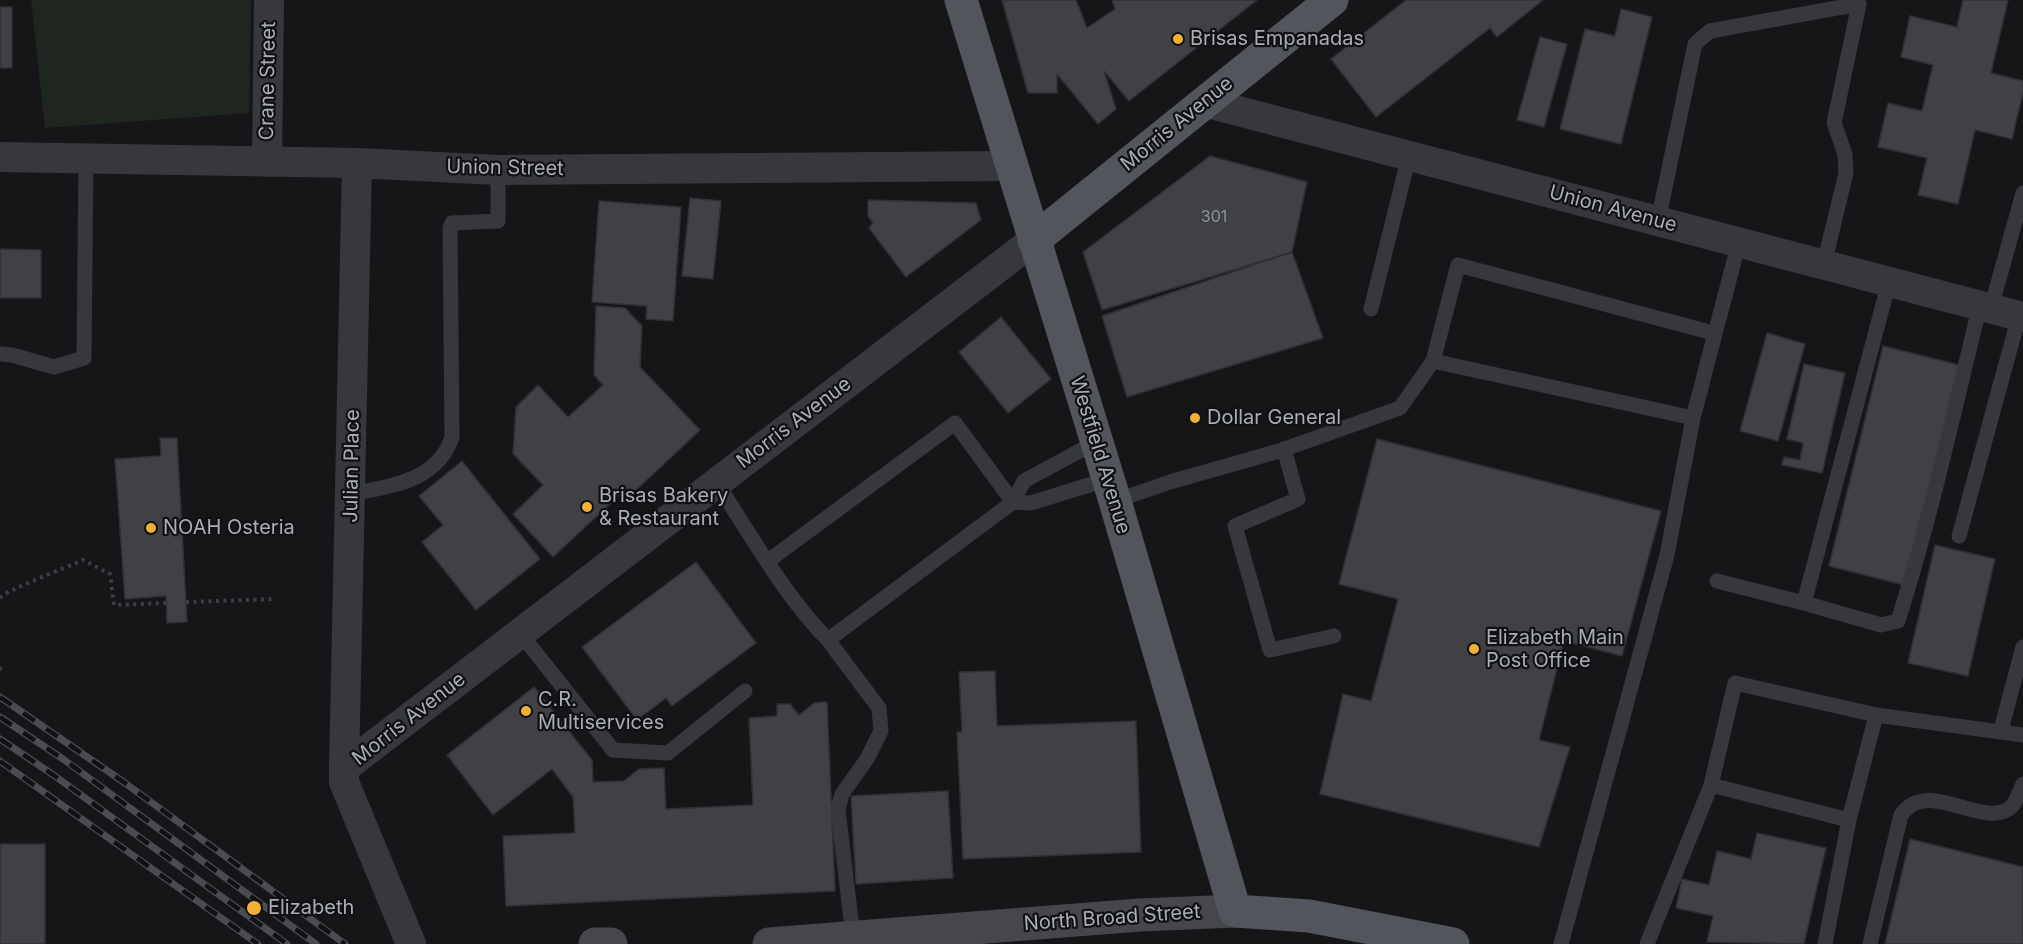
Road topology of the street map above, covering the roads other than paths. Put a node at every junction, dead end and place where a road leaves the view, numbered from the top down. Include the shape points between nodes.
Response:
1 (269, 0) edge
2 (960, 0) edge
3 (1332, 0) edge
4 (1860, 2) edge
5 (1204, 102) junction
6 (1409, 156) junction
7 (0, 157) edge
8 (86, 157) junction
9 (267, 162) junction
10 (357, 163) junction
11 (1010, 166) junction
12 (498, 170) junction
13 (2023, 193) edge
14 (1658, 221) junction
15 (1034, 240) junction
16 (1739, 242) junction
17 (1824, 264) junction
18 (1889, 282) junction
19 (1371, 309) dead end
20 (2003, 312) edge
21 (1713, 333) junction
22 (0, 354) edge
23 (1433, 361) junction
24 (1693, 418) junction
25 (1096, 442) junction
26 (1284, 449) junction
27 (716, 482) junction
28 (1111, 490) junction
29 (351, 494) junction
30 (1013, 502) junction
31 (1959, 536) dead end
32 (768, 561) junction
33 (1717, 581) dead end
34 (1804, 603) junction
35 (520, 633) junction
36 (1335, 636) dead end
37 (828, 640) junction
38 (2023, 647) edge
39 (745, 691) dead end
40 (1876, 715) junction
41 (2001, 730) junction
42 (2023, 735) edge
43 (344, 768) junction
44 (2023, 784) edge
45 (1711, 785) junction
46 (1849, 820) junction
47 (1234, 911) junction
48 (853, 937) junction
49 (1446, 943) edge
50 (411, 944) edge
51 (595, 944) edge
52 (611, 944) edge
53 (769, 944) edge
54 (1561, 944) edge
55 (1647, 944) edge
56 (1825, 944) edge
57 (1870, 944) edge

1 - 9 street, Crane Street
2 - 11 main road, Westfield Avenue
3 - 5 main road, Morris Avenue
4 - 14 lane via 1710,31 1695,44
4 - 17 lane via 1834,123 1845,154 1846,173
5 - 6 street, Union Avenue
5 - 15 main road, Morris Avenue
6 - 14 street, Union Avenue
6 - 19 lane
7 - 8 street, Union Street
8 - 9 street, Union Street
8 - 22 lane via 84,358 54,367
9 - 10 street, Union Street
10 - 12 street, Union Street
10 - 29 street, Julian Place
11 - 12 street, Union Street
11 - 15 main road, Westfield Avenue
12 - 29 lane via 498,221 459,221 450,228 452,437 447,451 418,478
13 - 20 lane
14 - 16 street, Union Avenue
15 - 25 main road, Westfield Avenue
15 - 27 street, Morris Avenue
16 - 17 street, Union Avenue
16 - 21 lane
17 - 18 street, Union Avenue
18 - 20 street, Union Avenue
18 - 34 lane
20 - 31 lane
20 - 34 lane via 1935,495 1898,621 1881,625
21 - 23 lane via 1458,265
21 - 24 lane
23 - 24 lane
23 - 26 lane via 1400,408
24 - 54 lane via 1667,555
25 - 28 main road, Westfield Avenue
25 - 30 lane via 1024,482
26 - 28 lane via 1170,482
26 - 36 lane via 1298,499 1235,526 1270,650
27 - 32 lane
27 - 35 street, Morris Avenue
28 - 30 lane via 1031,503
28 - 47 main road, Westfield Avenue
29 - 43 street, Julian Place
30 - 32 lane via 955,423
30 - 37 lane
32 - 37 lane via 805,616
33 - 34 lane
35 - 39 lane via 613,750 668,753
35 - 43 street, Morris Avenue
37 - 48 lane via 879,708 881,731 842,794 838,809
38 - 41 lane
40 - 41 lane
40 - 45 lane via 1735,683
40 - 46 lane
41 - 42 lane
43 - 50 street, Morris Avenue via 344,782
44 - 57 lane via 2012,806 1996,814 1927,800 1908,805 1901,815
45 - 46 lane
45 - 55 lane
46 - 56 lane
47 - 48 street, North Broad Street
47 - 49 main road, North Broad Street via 1309,916
48 - 53 street, North Broad Street
51 - 52 street

